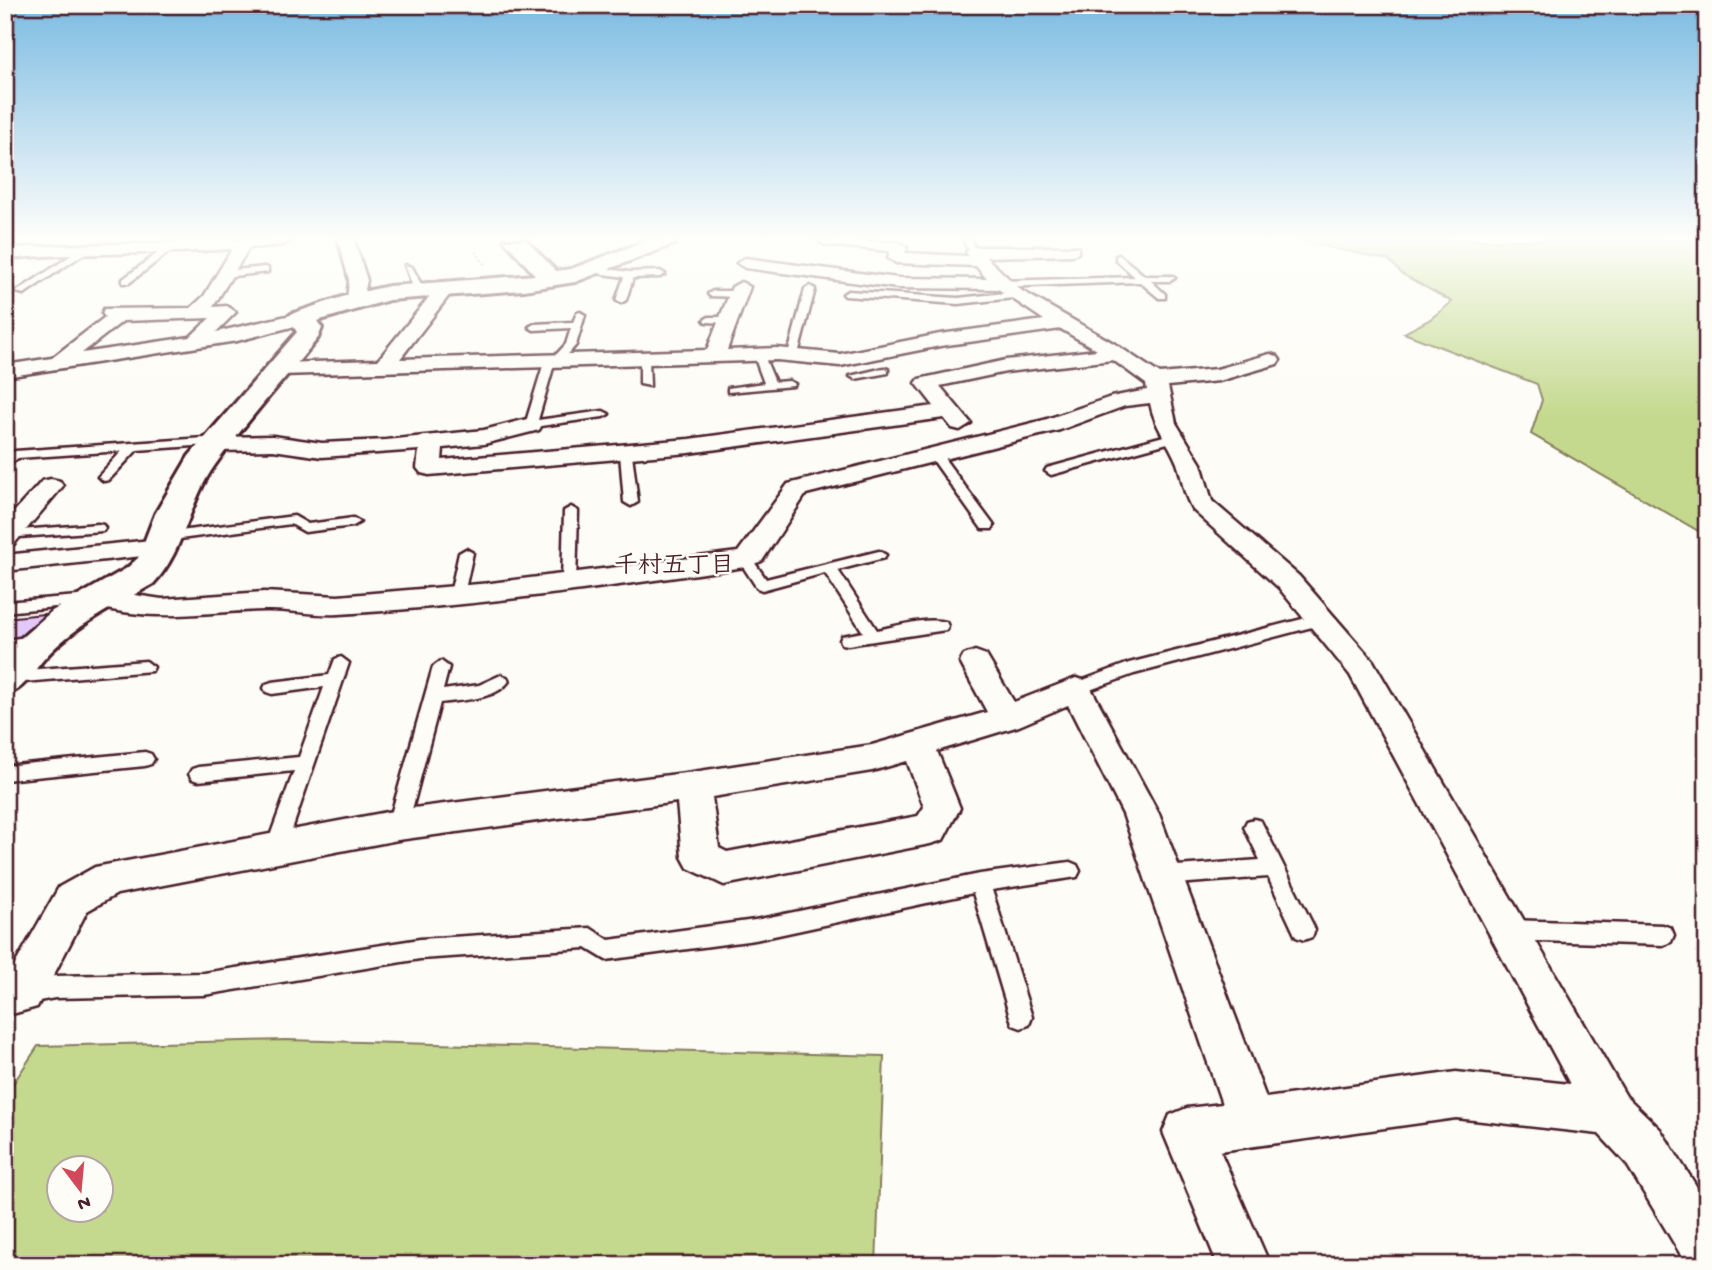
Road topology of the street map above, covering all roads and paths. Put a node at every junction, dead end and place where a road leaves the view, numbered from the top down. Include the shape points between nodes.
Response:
1 (211, 299) edge
2 (361, 299) edge
3 (437, 299) edge
4 (734, 299) edge
5 (807, 299) edge
6 (868, 299) edge
7 (966, 299) edge
8 (1021, 299) edge
9 (356, 300) joint
10 (196, 313) junction
11 (300, 319) junction
12 (1060, 324) junction
13 (534, 327) dead end
14 (195, 342) junction
15 (793, 354) junction
16 (1117, 354) junction
17 (759, 356) junction
18 (714, 358) junction
19 (554, 359) junction
20 (644, 359) junction
21 (1270, 360) dead end
22 (57, 362) junction
23 (384, 366) junction
24 (281, 369) junction
25 (856, 369) junction
26 (5, 371) edge
27 (884, 371) dead end
28 (646, 384) dead end
29 (789, 384) dead end
30 (771, 386) junction
31 (1158, 389) junction
32 (732, 390) dead end
33 (948, 411) junction
34 (603, 414) dead end
35 (531, 425) junction
36 (1171, 438) junction
37 (977, 441) junction
38 (218, 442) junction
39 (432, 443) junction
40 (132, 449) junction
41 (934, 453) junction
42 (625, 454) junction
43 (5, 464) edge
44 (1051, 471) dead end
45 (104, 477) dead end
46 (51, 486) dead end
47 (631, 502) dead end
48 (571, 511) dead end
49 (353, 522) dead end
50 (987, 526) dead end
51 (314, 527) junction
52 (98, 528) dead end
53 (7, 537) edge
54 (163, 542) junction
55 (309, 542) dead end
56 (466, 553) dead end
57 (879, 555) dead end
58 (745, 559) junction
59 (5, 563) edge
60 (829, 568) junction
61 (569, 584) junction
62 (457, 594) junction
63 (101, 599) junction
64 (5, 607) edge
65 (1322, 619) junction
66 (940, 626) dead end
67 (873, 636) junction
68 (848, 640) dead end
69 (20, 643) edge
70 (975, 662) dead end
71 (146, 667) dead end
72 (441, 667) dead end
73 (6, 680) edge
74 (500, 681) dead end
75 (272, 688) dead end
76 (1076, 689) junction
77 (433, 698) junction
78 (1007, 718) junction
79 (917, 743) junction
80 (145, 759) dead end
81 (304, 763) junction
82 (5, 773) edge
83 (198, 774) dead end
84 (693, 786) junction
85 (398, 825) junction
86 (1254, 827) dead end
87 (276, 847) junction
88 (1274, 868) junction
89 (1070, 871) dead end
90 (1163, 876) junction
91 (981, 883) junction
92 (1304, 930) dead end
93 (1506, 930) junction
94 (1663, 935) dead end
95 (14, 995) edge
96 (1021, 1017) dead end
97 (1610, 1112) junction
98 (1252, 1123) junction
99 (1707, 1250) edge
100 (1244, 1265) edge

1 - 10 street
2 - 9 street
3 - 23 street
4 - 18 street via 719,320
5 - 15 lane
6 - 7 lane
8 - 12 street
9 - 11 street
10 - 14 street via 227,312
10 - 22 street via 115,314
11 - 14 street
11 - 24 street via 310,328 309,333
12 - 16 street
12 - 25 street via 952,338
13 - 19 lane via 579,320 571,345
14 - 22 street
15 - 17 street
15 - 25 street
16 - 31 street
16 - 33 street via 1006,366 926,383
17 - 18 street
17 - 30 lane
18 - 20 street
19 - 20 street
19 - 23 street
19 - 35 lane
20 - 28 lane
21 - 31 street via 1215,370
22 - 26 street
23 - 24 street
24 - 38 street
25 - 27 lane
29 - 30 lane
30 - 32 lane
31 - 36 street
31 - 37 street via 1052,425
33 - 37 street
33 - 42 street
34 - 35 lane
35 - 39 street
36 - 44 lane
36 - 65 street via 1189,464 1202,505 1289,582
37 - 41 street
38 - 39 street via 323,450
38 - 40 lane via 136,444
38 - 54 street via 186,486
39 - 42 street via 429,468
40 - 43 lane via 15,455
40 - 45 lane
41 - 50 lane
41 - 58 street via 797,488
42 - 47 lane
46 - 53 street
48 - 61 lane
49 - 51 lane
51 - 54 lane via 305,528 294,520
51 - 55 lane
52 - 53 lane
54 - 59 street
54 - 63 street via 140,576
56 - 62 lane
57 - 60 lane
58 - 60 lane via 762,586
58 - 61 street
60 - 67 lane
61 - 62 street
62 - 63 street via 335,606 266,601 175,610
63 - 64 lane
63 - 69 street
65 - 76 lane via 1129,670
65 - 93 street via 1362,669
66 - 67 lane
67 - 68 lane
69 - 73 street
70 - 78 street
71 - 73 lane
72 - 77 lane
74 - 77 lane via 483,690
75 - 81 lane via 338,671
76 - 78 street
76 - 90 street via 1141,814
77 - 85 lane
78 - 79 street
79 - 84 street via 872,758
79 - 84 street via 942,808 930,829 724,869 701,858
80 - 82 lane
81 - 83 lane
81 - 87 lane
84 - 85 street
85 - 87 street
86 - 88 lane
87 - 95 street via 109,879 86,889 73,899
88 - 90 lane
88 - 92 lane
89 - 91 lane
90 - 98 street
91 - 95 lane via 755,930 606,950 590,938 420,949 204,984 55,987
91 - 96 lane
93 - 94 lane
93 - 97 street
97 - 98 street via 1456,1096
97 - 99 street via 1643,1146
98 - 100 street via 1187,1132

